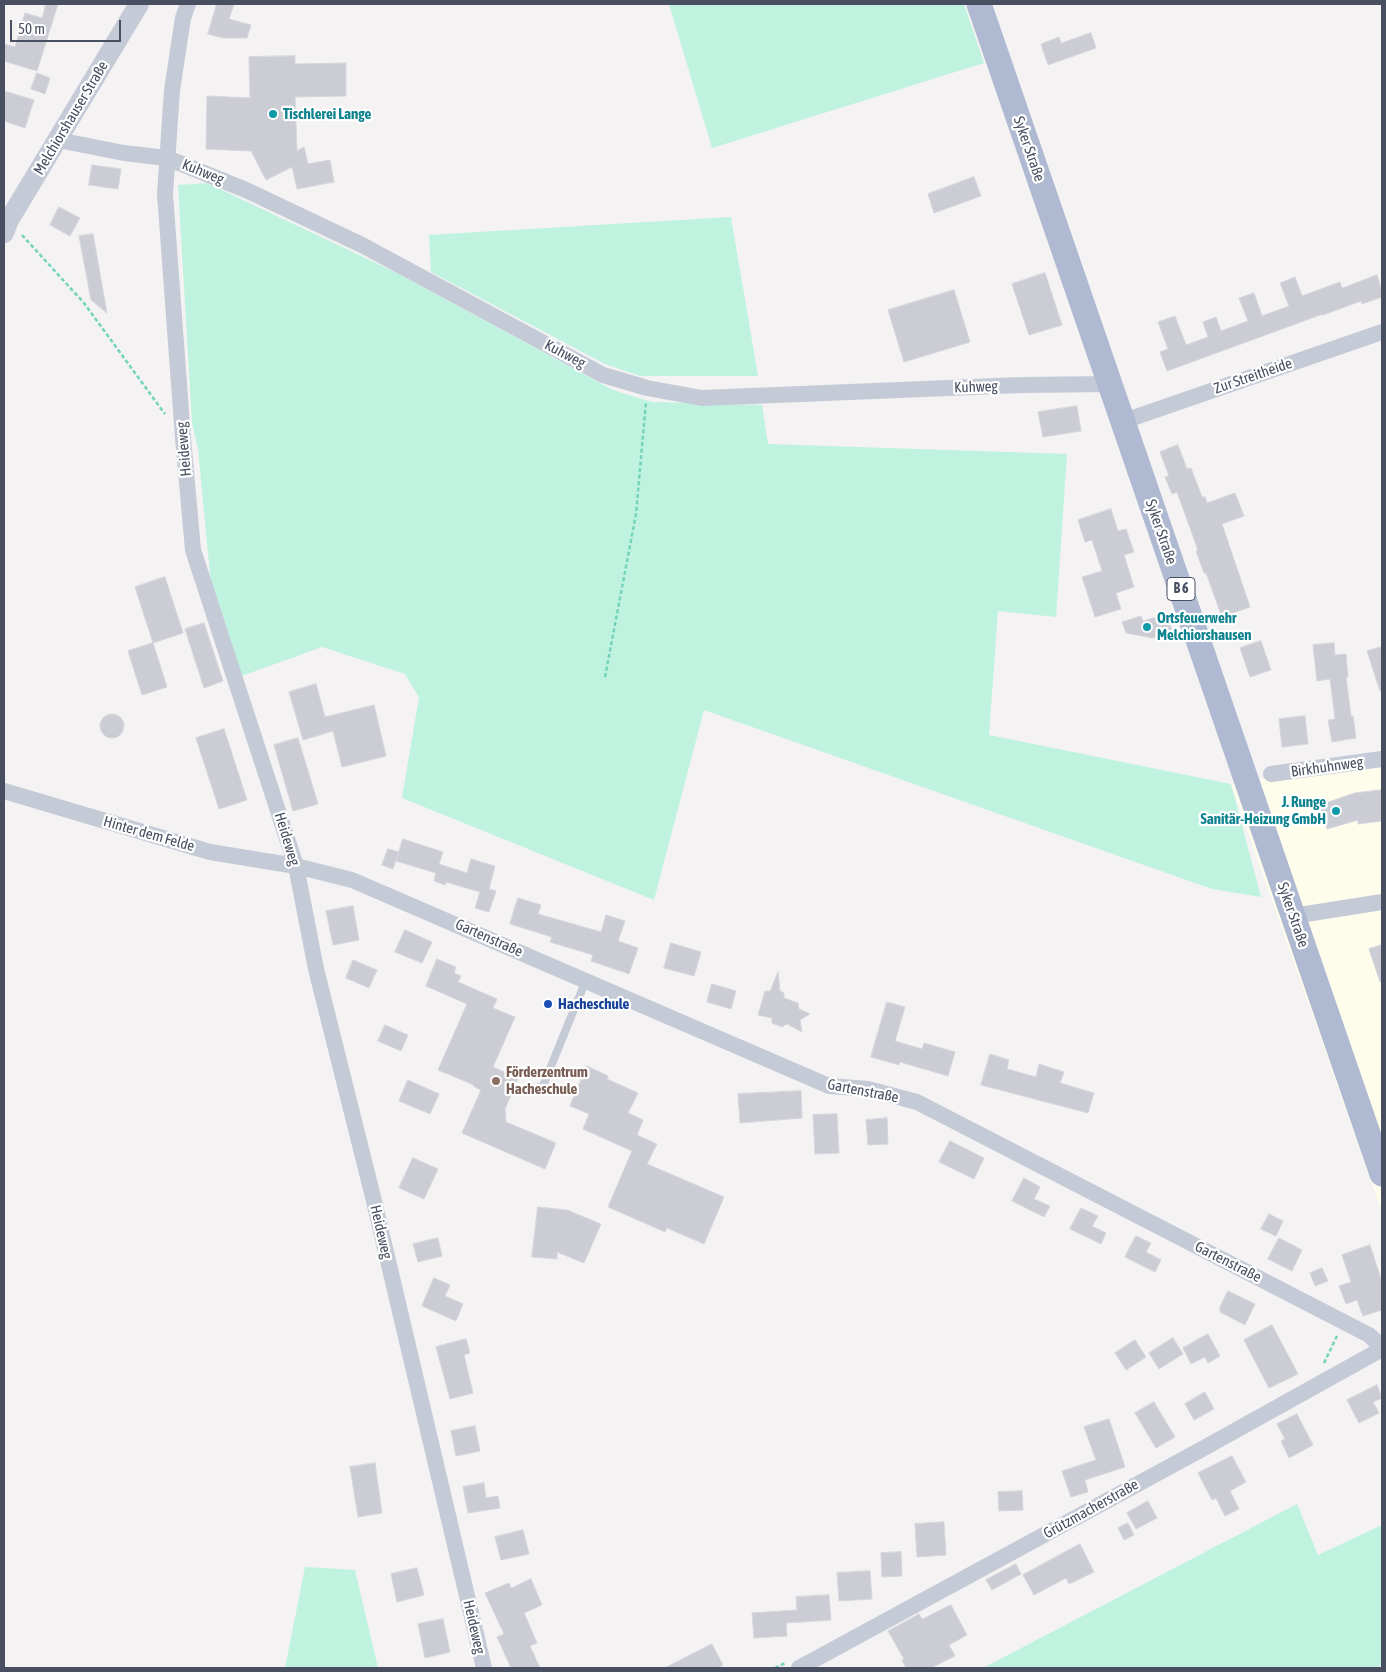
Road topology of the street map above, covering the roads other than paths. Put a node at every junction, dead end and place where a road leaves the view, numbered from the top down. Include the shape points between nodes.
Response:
1 (139, 4) edge
2 (188, 4) edge
3 (979, 4) edge
4 (58, 140) junction
5 (167, 158) junction
6 (6, 227) edge
7 (1382, 332) edge
8 (1111, 384) junction
9 (1124, 421) junction
10 (1382, 759) edge
11 (1271, 774) dead end
12 (4, 791) edge
13 (296, 866) junction
14 (1382, 902) edge
15 (1293, 916) junction
16 (586, 980) junction
17 (524, 1092) dead end
18 (1381, 1167) edge
19 (1382, 1348) edge
20 (484, 1668) edge
21 (799, 1668) edge

1 - 4 street, Melchiorshauser Straße
2 - 5 street, Heideweg via 172,90
3 - 8 main road, Syker Straße / B 6
4 - 5 street, Kuhweg
4 - 6 street, Melchiorshauser Straße
5 - 8 street, Kuhweg via 246,190 362,245 603,375 647,388 702,398
5 - 13 street, Heideweg via 165,194 193,550
7 - 9 street, Zur Streitheide
8 - 9 main road, Syker Straße / B 6
9 - 15 main road, Syker Straße / B 6
10 - 11 street, Birkhuhnweg
12 - 13 street, Hinter dem Felde via 210,852
13 - 16 street, Gartenstraße via 352,880
13 - 20 street, Heideweg via 316,969
14 - 15 street
15 - 18 main road, Syker Straße / B 6
16 - 17 lane via 543,1086
16 - 19 street, Gartenstraße via 829,1086 868,1089 917,1102 1369,1335
19 - 21 street, Grützmacherstraße

